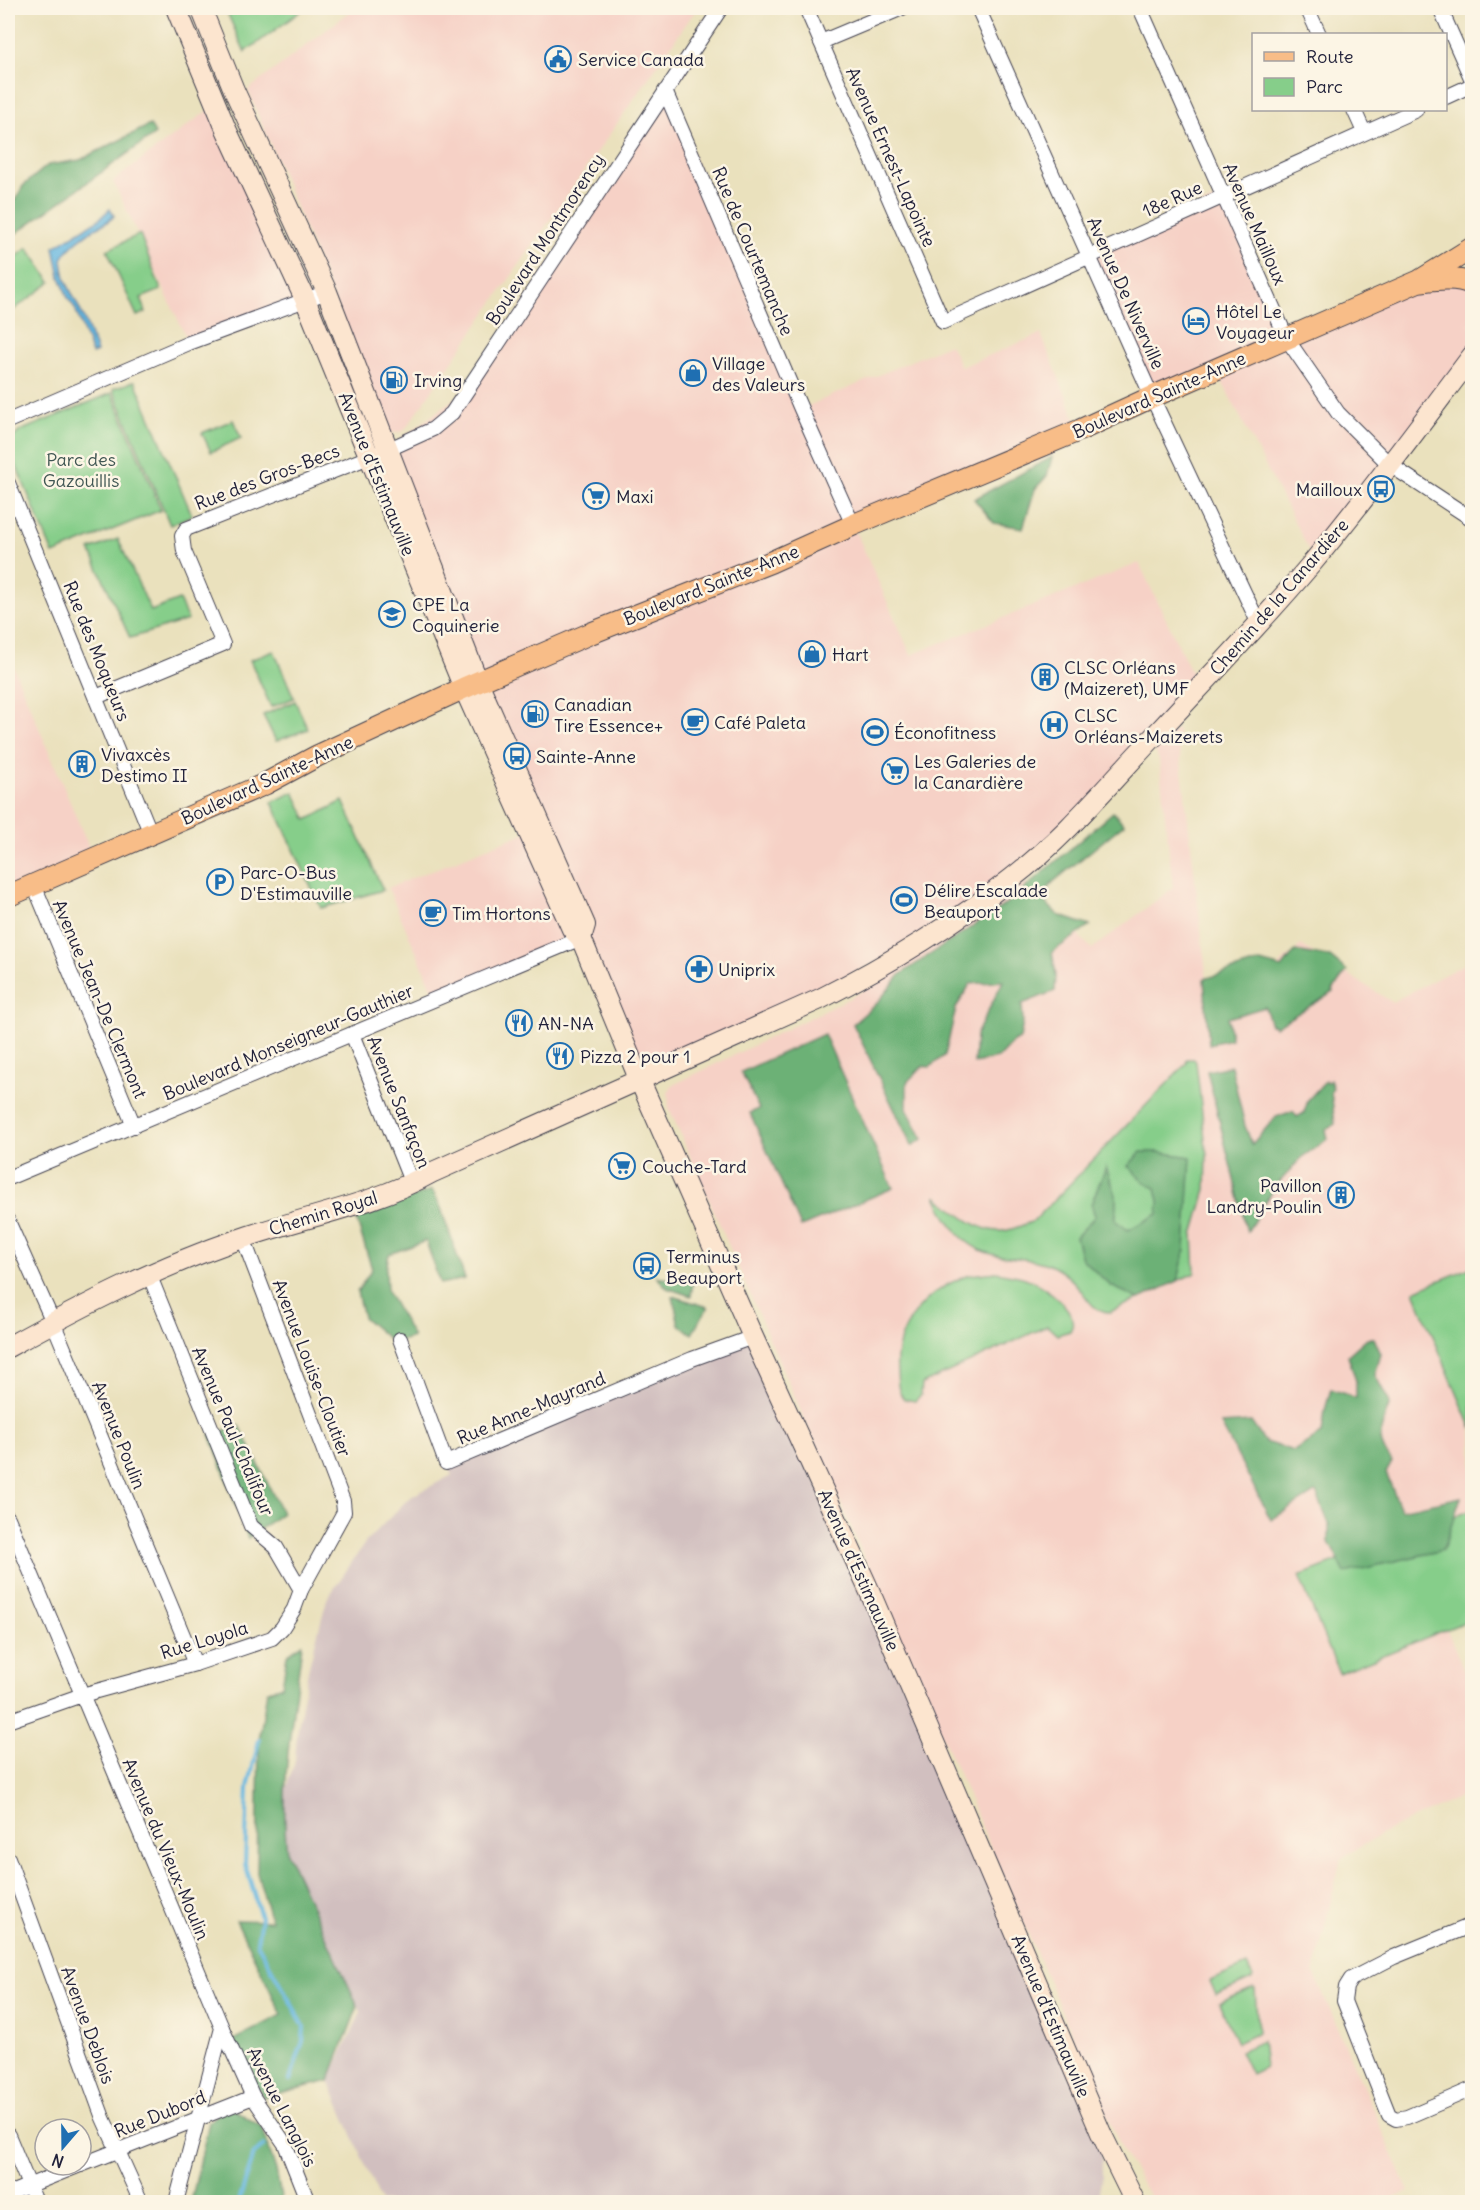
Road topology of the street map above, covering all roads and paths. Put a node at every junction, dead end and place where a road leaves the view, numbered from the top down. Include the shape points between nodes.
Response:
1 (177, 8) edge
2 (201, 8) edge
3 (721, 8) edge
4 (806, 8) edge
5 (902, 8) edge
6 (978, 8) edge
7 (1140, 8) edge
8 (1307, 8) edge
9 (1440, 8) edge
10 (1319, 33) edge
11 (821, 42) junction
12 (1473, 80) edge
13 (1473, 85) edge
14 (664, 90) junction
15 (1447, 97) edge
16 (1354, 111) edge
17 (1414, 111) edge
18 (1364, 132) junction
19 (1222, 196) junction
20 (1473, 249) edge
21 (1089, 256) junction
22 (1419, 281) junction
23 (1473, 284) edge
24 (327, 292) junction
25 (304, 299) junction
26 (943, 322) joint
27 (1287, 339) junction
28 (1473, 356) edge
29 (1152, 397) junction
30 (8, 422) edge
31 (379, 453) junction
32 (1390, 465) junction
33 (8, 483) edge
34 (1473, 519) edge
35 (853, 525) junction
36 (1258, 624) junction
37 (471, 685) junction
38 (96, 697) junction
39 (151, 834) junction
40 (34, 885) junction
41 (8, 896) edge
42 (581, 938) junction
43 (352, 1034) junction
44 (640, 1081) junction
45 (134, 1126) junction
46 (8, 1178) edge
47 (412, 1184) junction
48 (8, 1221) edge
49 (243, 1238) junction
50 (149, 1274) junction
51 (53, 1322) junction
52 (753, 1337) junction
53 (400, 1339) dead end
54 (8, 1347) edge
55 (344, 1512) joint
56 (8, 1518) edge
57 (301, 1590) junction
58 (195, 1664) junction
59 (82, 1695) junction
60 (8, 1721) edge
61 (8, 1858) edge
62 (1473, 1925) edge
63 (222, 2028) junction
64 (1473, 2089) edge
65 (253, 2097) junction
66 (199, 2118) junction
67 (8, 2134) edge
68 (118, 2150) junction
69 (93, 2160) edge
70 (50, 2177) edge
71 (29, 2185) junction
72 (8, 2194) edge
73 (36, 2202) edge
74 (141, 2202) edge
75 (176, 2202) edge
76 (308, 2202) edge
77 (1135, 2202) edge

1 - 25 main road, Avenue d'Estimauville via 226,129
2 - 24 main road, Avenue d'Estimauville via 234,90
3 - 14 street, Boulevard Montmorency
4 - 11 street, Avenue Ernest-Lapointe
5 - 11 street
6 - 21 street, Avenue De Niverville
7 - 19 street, Avenue Mailloux
8 - 10 street
9 - 12 street
11 - 26 street, Avenue Ernest-Lapointe
13 - 15 street
14 - 31 street, Boulevard Montmorency via 452,413 433,429
14 - 35 street, Rue de Courtemanche
16 - 18 street
17 - 18 street, 18e Rue
18 - 19 street, 18e Rue
19 - 21 street, 18e Rue
19 - 27 street, Avenue Mailloux
20 - 22 main road, Boulevard Sainte-Anne
21 - 26 street, 18e Rue
21 - 29 street, Avenue De Niverville
22 - 23 main road, Boulevard Sainte-Anne via 1443,279
22 - 27 main road, Boulevard Sainte-Anne
24 - 25 street
24 - 31 main road, Avenue d'Estimauville
25 - 30 street via 158,356
25 - 31 main road, Avenue d'Estimauville
27 - 29 main road, Boulevard Sainte-Anne
27 - 32 street, Avenue Mailloux via 1338,413
28 - 32 main road, Chemin de la Canardière
29 - 35 main road, Boulevard Sainte-Anne
29 - 36 street, Avenue De Niverville
31 - 37 main road, Avenue d'Estimauville
31 - 38 street, Rue des Gros-Becs via 186,529 184,551 223,644
32 - 34 street, Avenue Mailloux
32 - 36 main road, Chemin de la Canardière
33 - 38 street, Rue des Moqueurs
35 - 37 main road, Boulevard Sainte-Anne
36 - 44 main road, Chemin de la Canardière via 1085,810 1012,879 860,979
37 - 39 main road, Boulevard Sainte-Anne
37 - 42 main road, Avenue d'Estimauville via 585,925
38 - 39 street, Rue des Moqueurs
39 - 40 main road, Boulevard Sainte-Anne
40 - 41 main road, Boulevard Sainte-Anne
40 - 45 street, Avenue Jean-De Clermont
42 - 43 street, Boulevard Monseigneur-Gauthier
42 - 44 main road, Avenue d'Estimauville
43 - 45 street, Boulevard Monseigneur-Gauthier
43 - 47 street, Avenue Sanfaçon
44 - 47 main road, Chemin Royal
44 - 52 main road, Avenue d'Estimauville
45 - 46 street, Boulevard Monseigneur-Gauthier
47 - 49 main road, Chemin Royal via 363,1203
48 - 51 street, Avenue Poulin
49 - 50 main road, Chemin Royal
49 - 55 street, Avenue Louise-Cloutier
50 - 51 main road, Chemin Royal
50 - 57 street, Avenue Paul-Chalifour via 251,1526 276,1547
51 - 54 main road, Chemin Royal
51 - 58 street, Avenue Poulin
52 - 53 street, Rue Anne-Mayrand via 446,1463
52 - 77 main road, Avenue d'Estimauville via 869,1590
55 - 57 street, Rue Loyola
56 - 59 street, Avenue du Vieux-Moulin
57 - 58 street, Rue Loyola via 294,1609 272,1638
58 - 59 street, Rue Loyola
59 - 60 street, Rue Loyola
59 - 63 street, Avenue du Vieux-Moulin
61 - 68 street, Avenue Deblois
62 - 64 street via 1352,1979 1344,2001 1389,2115 1396,2119 1407,2117
63 - 65 street, Avenue Langlois
63 - 66 street
65 - 66 street, Rue Dubord
65 - 76 street, Avenue Langlois via 285,2145
66 - 68 street, Rue Dubord
66 - 75 street
67 - 71 street
68 - 69 street, Rue Dubord
68 - 74 street, Avenue Deblois
70 - 71 street, Rue Dubord
71 - 72 street, Rue Dubord
71 - 73 street

